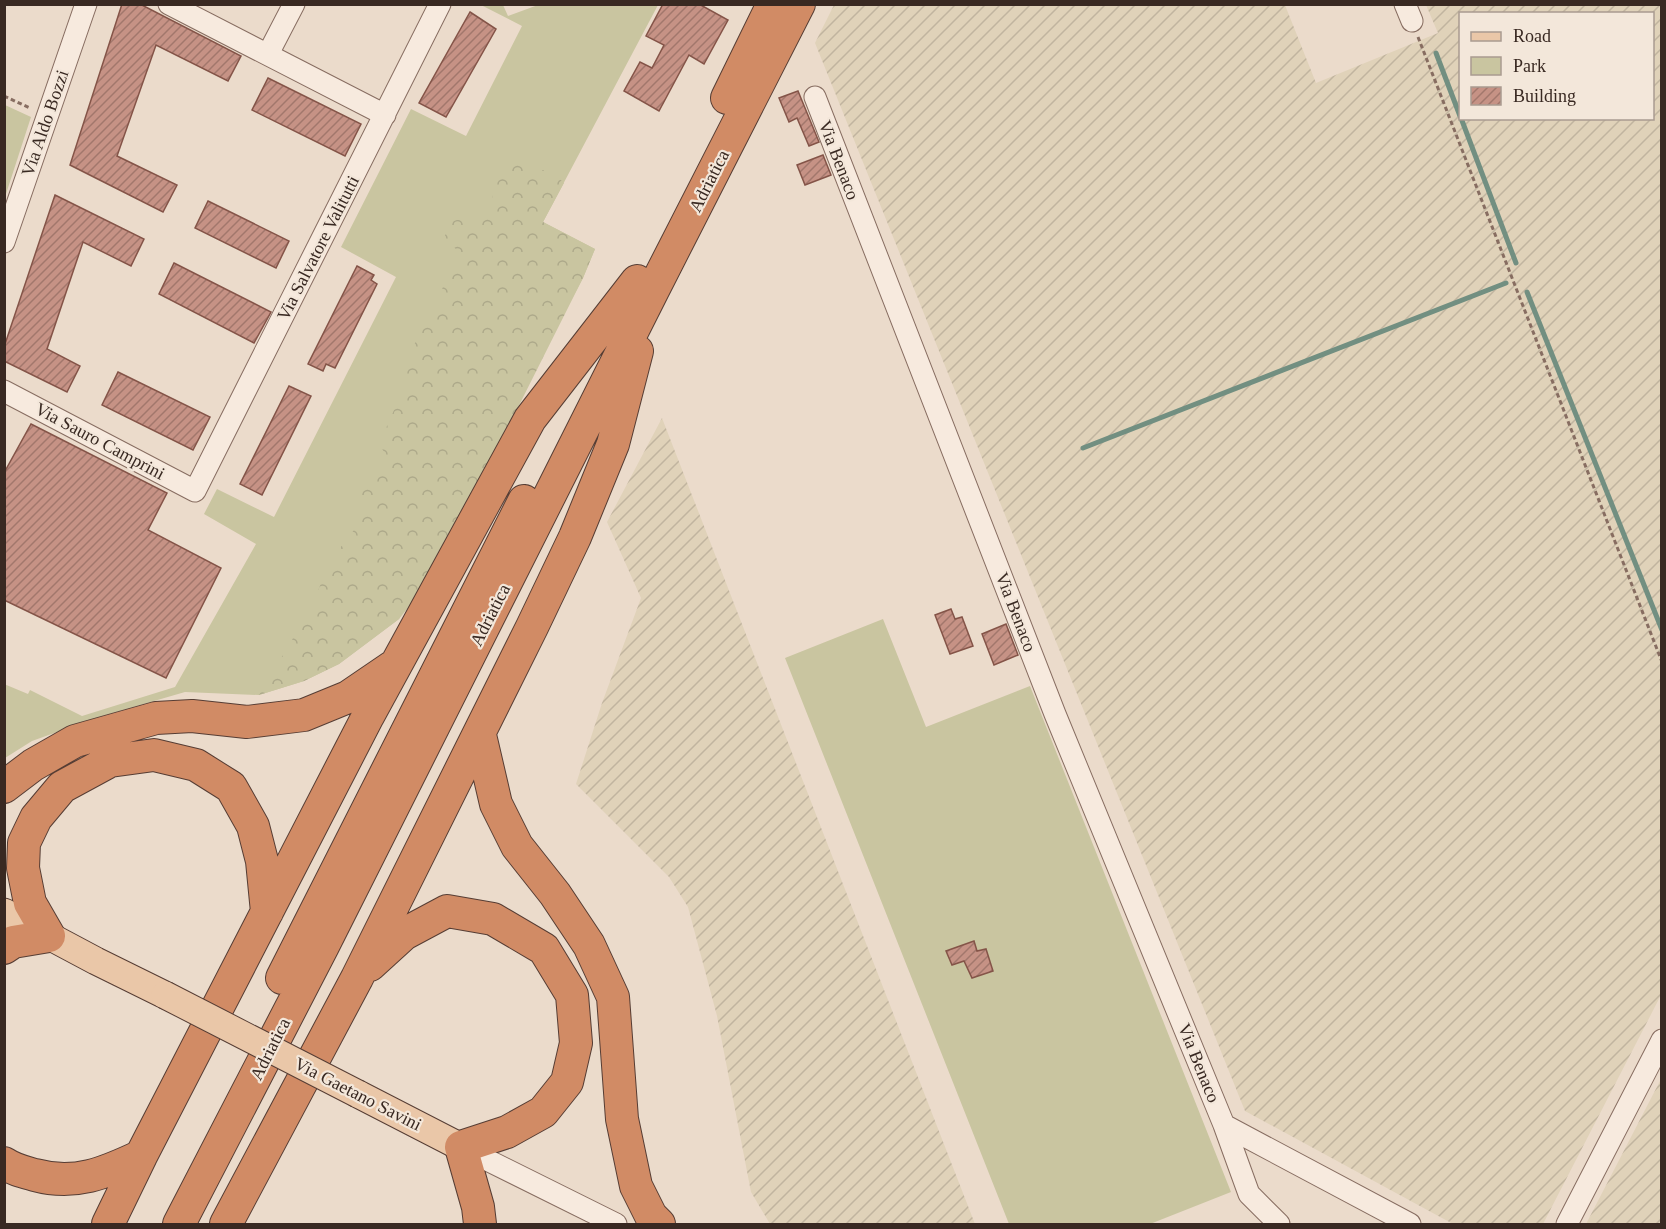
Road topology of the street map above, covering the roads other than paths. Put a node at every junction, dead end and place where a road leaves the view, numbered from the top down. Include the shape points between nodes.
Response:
1 (86, 4) edge
2 (169, 4) edge
3 (294, 4) edge
4 (440, 4) edge
5 (773, 4) edge
6 (799, 4) edge
7 (268, 54) junction
8 (815, 97) dead end
9 (385, 115) junction
10 (4, 242) edge
11 (645, 285) junction
12 (4, 391) edge
13 (195, 491) joint
14 (397, 663) junction
15 (480, 735) junction
16 (4, 788) edge
17 (4, 912) edge
18 (267, 912) junction
19 (49, 936) junction
20 (4, 948) edge
21 (357, 978) junction
22 (1662, 1040) edge
23 (1224, 1125) junction
24 (461, 1147) junction
25 (141, 1156) junction
26 (4, 1163) edge
27 (236, 1217) edge
28 (108, 1224) edge
29 (156, 1224) edge
30 (179, 1224) edge
31 (480, 1224) edge
32 (616, 1224) edge
33 (659, 1224) edge
34 (1279, 1224) edge
35 (1410, 1224) edge
36 (1566, 1224) edge

1 - 10 street, Via Aldo Bozzi
2 - 7 street
3 - 7 street
4 - 9 street, Via Salvatore Valitutti
5 - 11 highway, Adriatica
6 - 11 highway, Adriatica
7 - 9 street
8 - 23 street, Via Benaco via 1055,714
9 - 13 street, Via Salvatore Valitutti
11 - 14 highway via 530,419
11 - 15 highway via 613,444 570,547
11 - 29 highway, Adriatica via 581,394 486,573
11 - 30 highway, Adriatica via 328,936
12 - 13 street, Via Sauro Camprini
14 - 16 highway via 348,697 304,716 247,722 192,716 156,718 75,741 33,765
14 - 18 highway
15 - 21 highway
15 - 33 highway via 496,804 517,846 589,945 613,998 625,1130 636,1186
17 - 19 main road, Via Gaetano Savini
18 - 19 highway via 262,861 253,826 231,787 196,765 154,755 110,761 62,787 36,818 24,843 23,868 30,903
18 - 25 highway
19 - 20 highway via 13,942
19 - 24 main road, Via Gaetano Savini, bridge
21 - 24 highway via 404,934 447,911 494,919 544,949 572,995 576,1043 567,1082 543,1112 507,1132
21 - 27 highway
22 - 36 street
23 - 34 street, Via Benaco via 1249,1194
23 - 35 street, Via Benaco
24 - 31 highway
24 - 32 street, Via Gaetano Savini
25 - 26 highway via 93,1176 54,1180
25 - 28 highway

